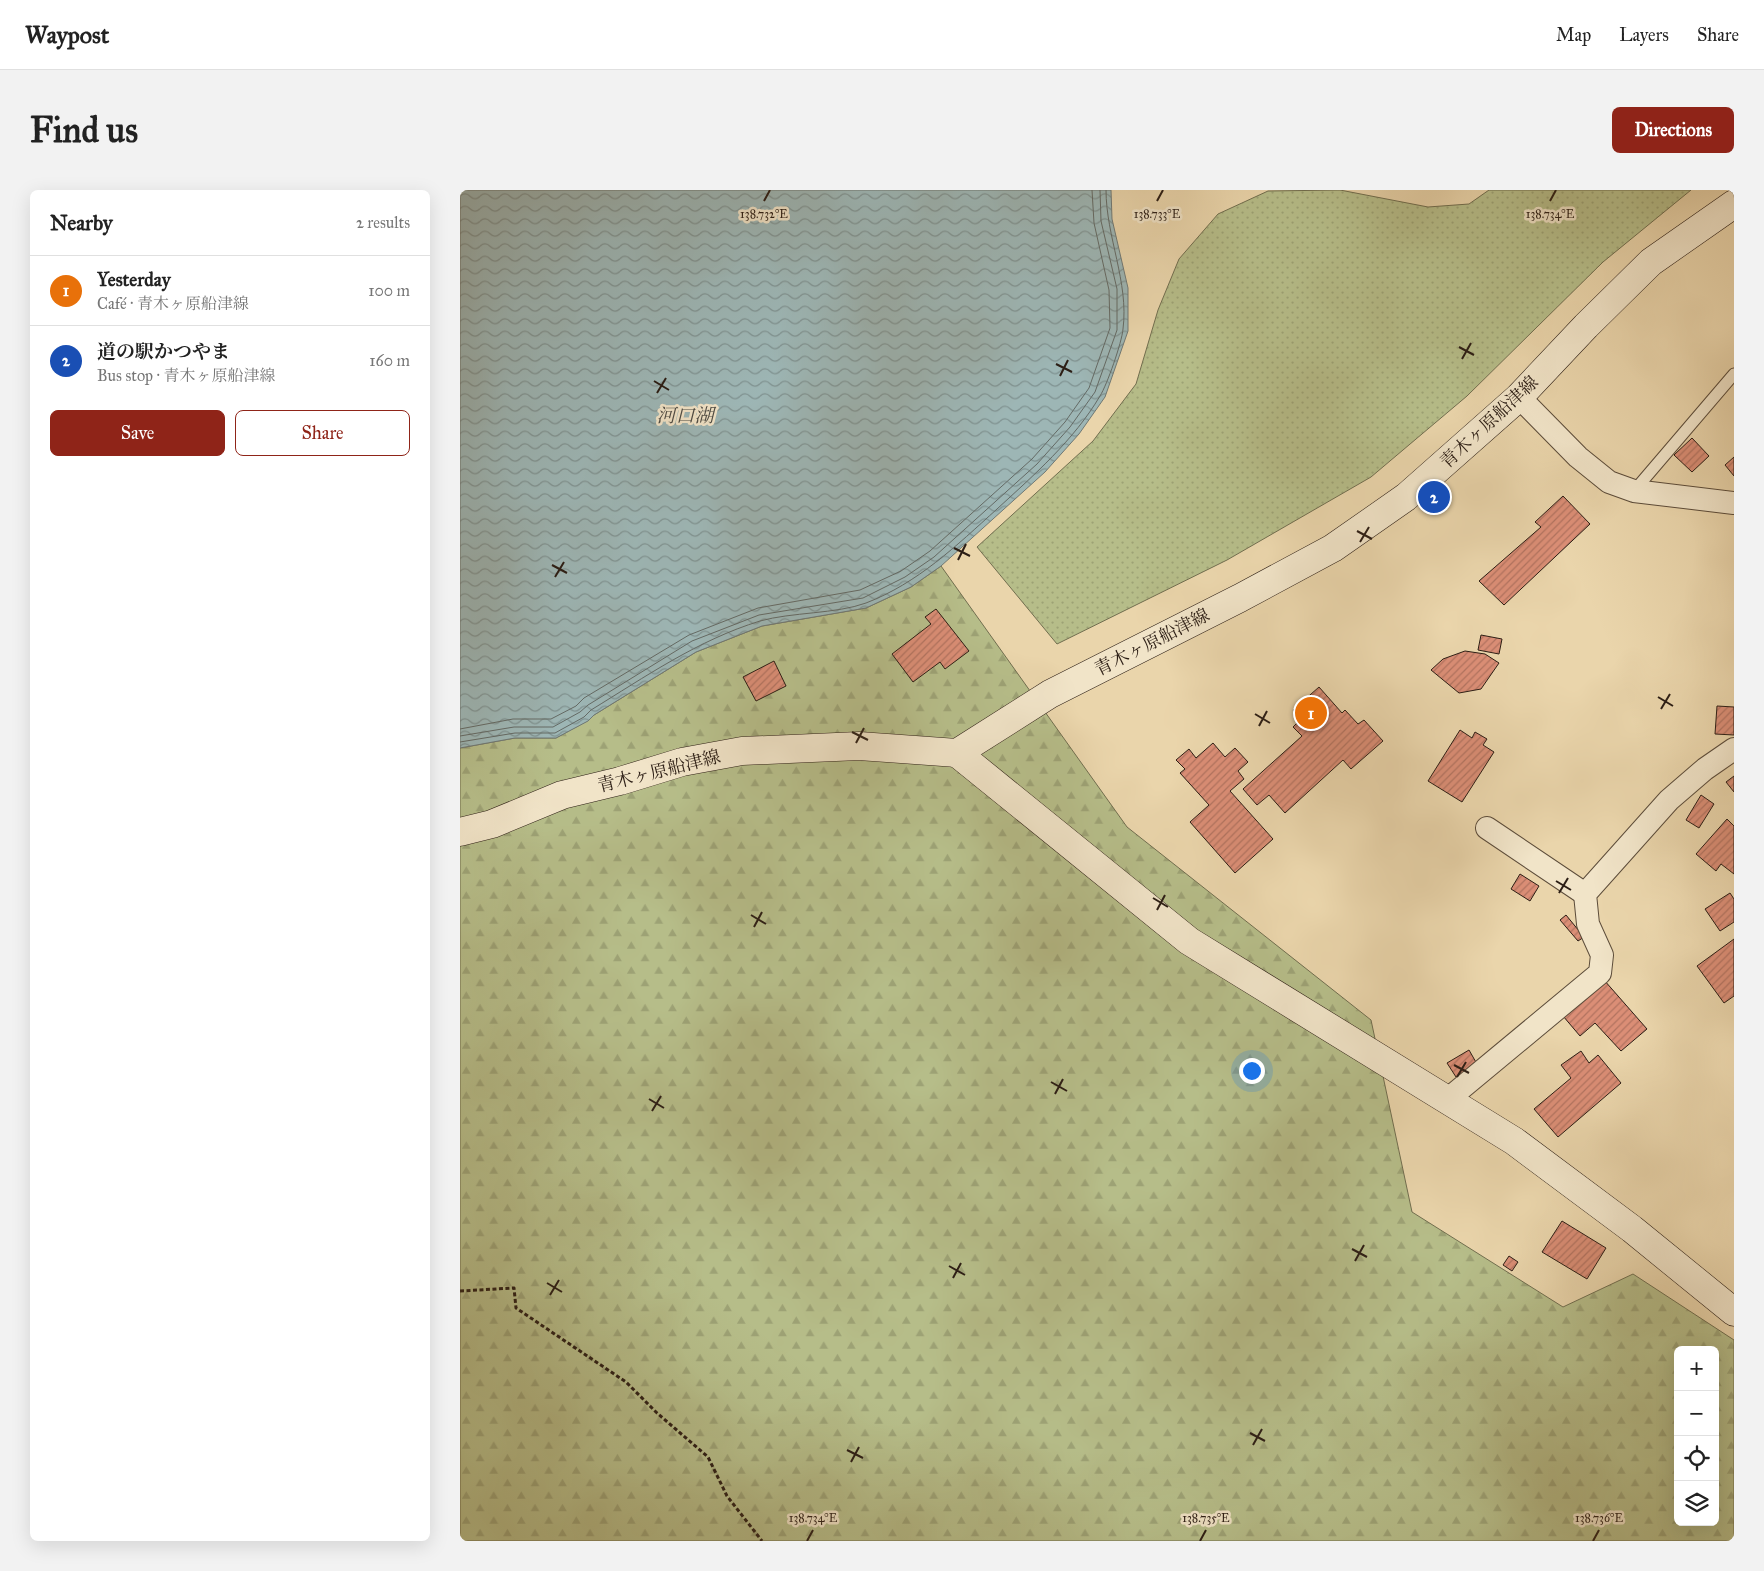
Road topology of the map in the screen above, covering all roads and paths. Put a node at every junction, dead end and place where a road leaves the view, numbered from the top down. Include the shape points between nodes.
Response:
1 (1734, 204) edge
2 (1734, 374) edge
3 (1519, 397) junction
4 (1634, 491) junction
5 (1733, 508) edge
6 (1734, 749) edge
7 (957, 753) junction
8 (1487, 828) dead end
9 (460, 832) edge
10 (1585, 894) junction
11 (1447, 1100) junction
12 (460, 1291) edge
13 (1734, 1312) edge
14 (762, 1541) edge

1 - 3 main road, 青木ヶ原船津線 via 1652,262
2 - 4 lane
3 - 4 street via 1609,482
3 - 7 main road, 青木ヶ原船津線 via 1406,497 1333,548 1050,694
4 - 5 street
6 - 10 street via 1669,800
7 - 9 main road, 青木ヶ原船津線 via 860,746 742,751 682,762 562,795 492,824
7 - 11 main road via 1189,941
8 - 10 street
10 - 11 street via 1588,924 1602,955 1600,973
11 - 13 main road via 1514,1141
12 - 14 path via 514,1288 516,1308 626,1382 708,1457 727,1496

